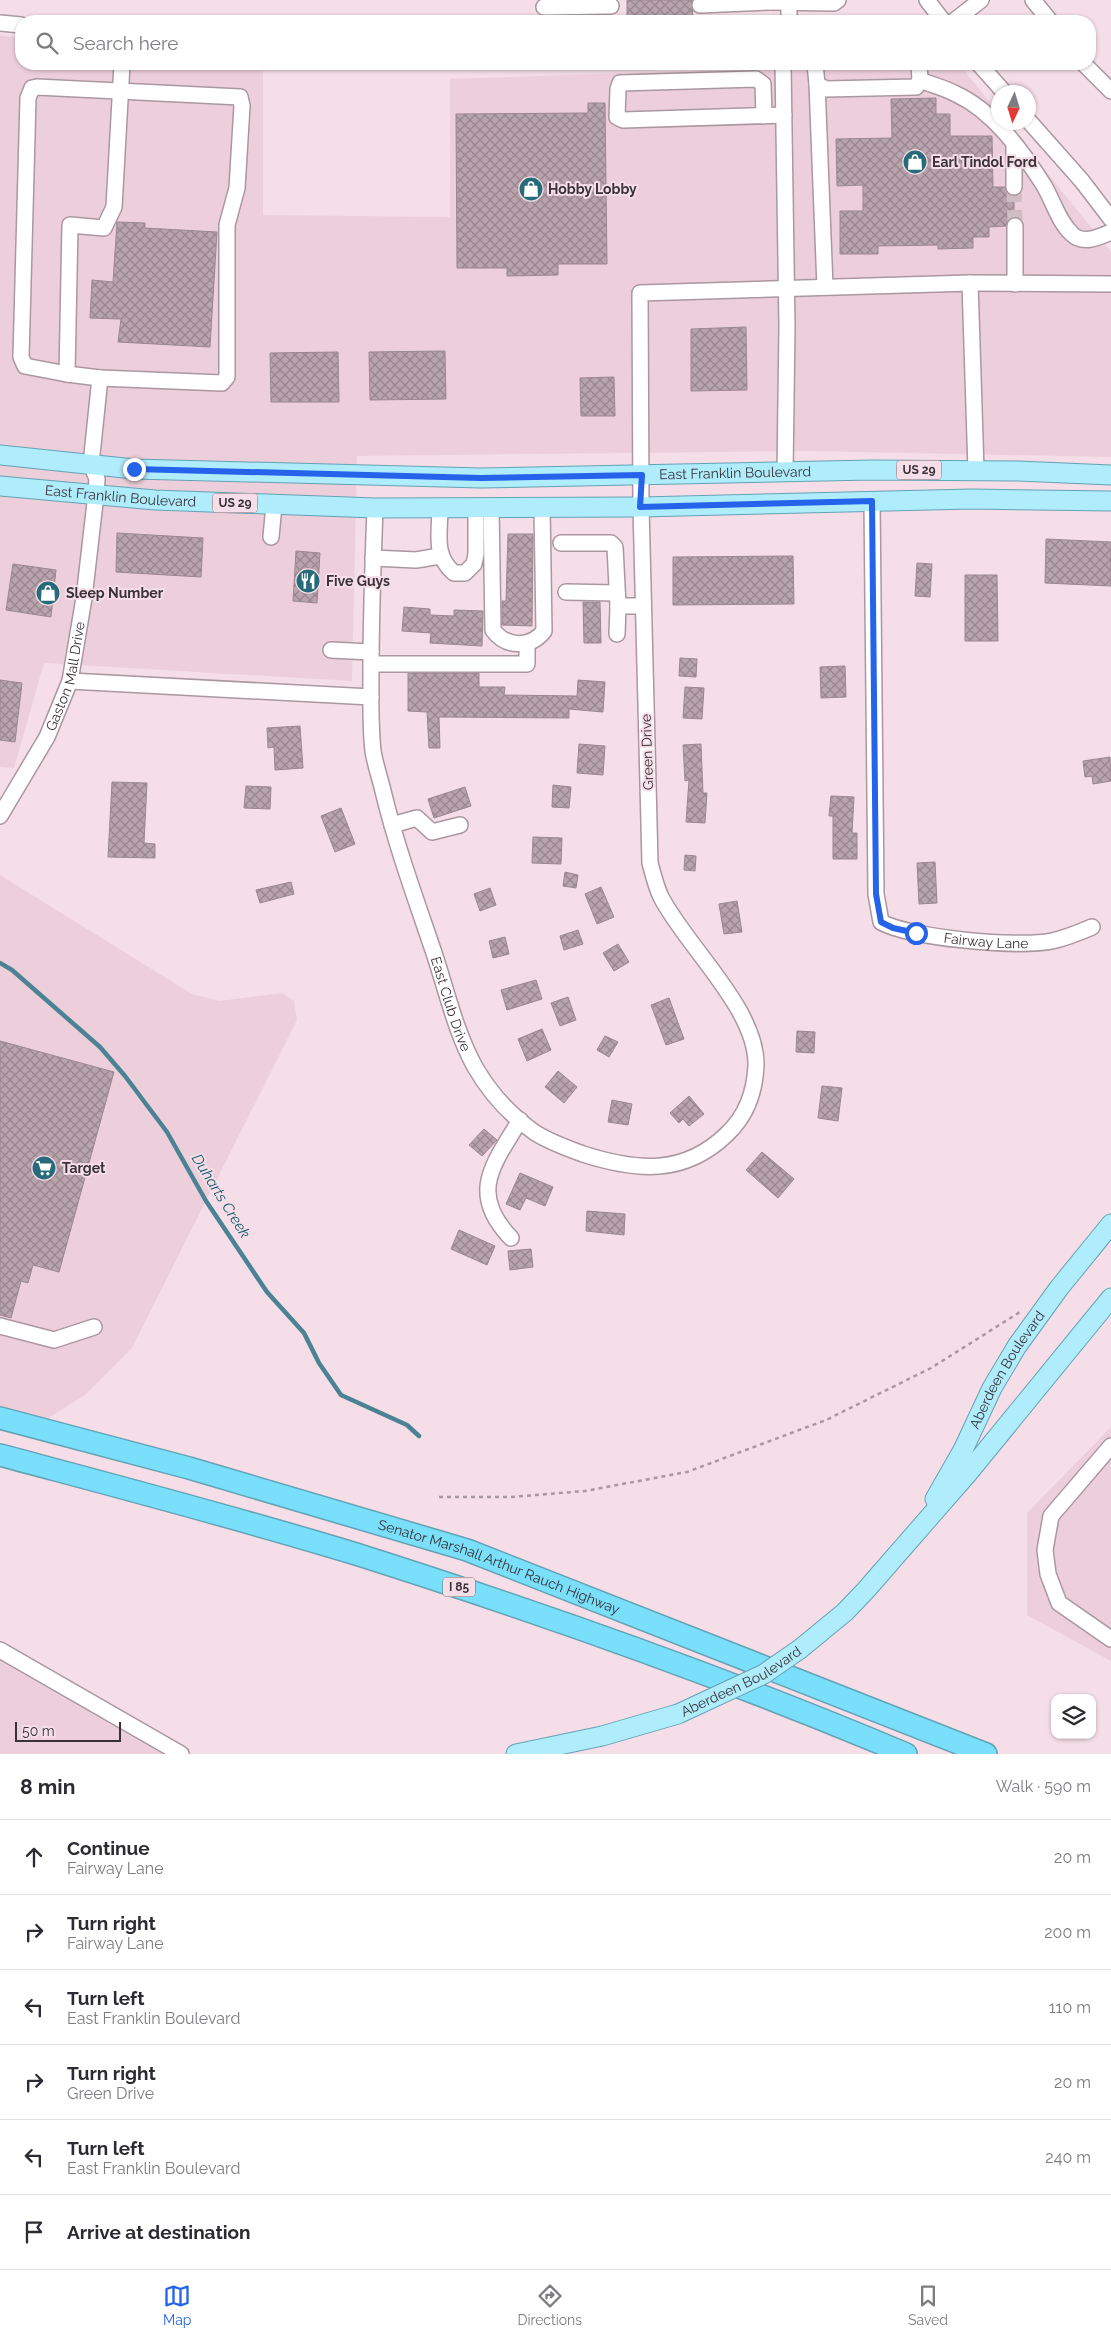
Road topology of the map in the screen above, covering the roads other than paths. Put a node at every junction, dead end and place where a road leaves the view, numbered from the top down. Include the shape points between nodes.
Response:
1 (838, 0) edge
2 (927, 0) edge
3 (981, 0) edge
4 (1033, 0) edge
5 (770, 1) edge
6 (789, 2) junction
7 (700, 5) dead end
8 (611, 6) dead end
9 (544, 9) edge
10 (789, 15) edge
11 (938, 15) edge
12 (962, 15) edge
13 (1045, 15) edge
14 (0, 23) edge
15 (15, 24) edge
16 (122, 70) edge
17 (783, 70) edge
18 (815, 70) edge
19 (919, 70) edge
20 (984, 70) edge
21 (1090, 70) edge
22 (920, 80) junction
23 (817, 84) junction
24 (998, 85) edge
25 (1111, 91) edge
26 (121, 92) junction
27 (784, 115) junction
28 (764, 116) junction
29 (1036, 129) edge
30 (1014, 145) junction
31 (1014, 187) tunnel mouth
32 (1111, 218) edge
33 (1015, 226) tunnel mouth
34 (1111, 232) edge
35 (970, 284) junction
36 (1015, 284) junction
37 (1111, 284) edge
38 (786, 288) junction
39 (825, 288) junction
40 (67, 374) junction
41 (100, 378) junction
42 (0, 455) edge
43 (91, 464) junction
44 (976, 470) junction
45 (785, 472) junction
46 (642, 475) junction
47 (1111, 475) edge
48 (0, 486) edge
49 (96, 494) junction
50 (872, 501) junction
51 (1111, 501) edge
52 (274, 505) junction
53 (440, 507) junction
54 (483, 507) junction
55 (542, 507) junction
56 (640, 507) junction
57 (375, 508) junction
58 (271, 537) dead end
59 (561, 542) dead end
60 (440, 556) junction
61 (373, 558) junction
62 (566, 592) dead end
63 (617, 599) junction
64 (643, 606) junction
65 (617, 634) dead end
66 (527, 644) junction
67 (331, 650) dead end
68 (371, 658) junction
69 (70, 681) junction
70 (371, 698) junction
71 (0, 816) edge
72 (392, 825) junction
73 (460, 825) dead end
74 (1092, 927) dead end
75 (735, 1004) joint
76 (520, 1120) junction
77 (1111, 1224) edge
78 (511, 1238) dead end
79 (1111, 1298) edge
80 (0, 1326) edge
81 (94, 1326) dead end
82 (0, 1418) edge
83 (1111, 1446) edge
84 (0, 1455) edge
85 (0, 1466) edge
86 (126, 1488) junction
87 (921, 1527) junction
88 (1111, 1639) edge
89 (0, 1650) edge
90 (181, 1754) edge
91 (516, 1754) edge
92 (906, 1754) edge
93 (986, 1754) edge

1 - 6 street via 834,3
2 - 11 street
3 - 12 street
4 - 13 street
5 - 6 street
5 - 7 street
6 - 10 street
8 - 9 street
14 - 15 street
16 - 26 street
17 - 27 street
18 - 23 street
19 - 22 street
20 - 24 street
21 - 25 street
22 - 23 street via 916,87 826,89
22 - 30 street via 957,94 988,115
23 - 39 street
26 - 40 street via 114,207 104,228 70,225
26 - 40 street via 37,87 32,88 28,98 21,357 25,366
26 - 41 street via 240,97 238,188 227,225 227,377 222,383
27 - 28 street
27 - 38 street
28 - 28 street via 622,120 617,117 618,89 620,83 756,80 763,84
29 - 32 street
30 - 31 street
30 - 34 street via 1044,185 1054,208 1072,235 1094,239
33 - 36 street
35 - 36 street
35 - 39 street
35 - 44 street
36 - 37 street
38 - 39 street
38 - 45 street
38 - 46 street, Green Drive via 640,293
40 - 41 street
41 - 43 street, Gaston Mall Drive
42 - 43 main road, East Franklin Boulevard / US 29
43 - 46 main road, East Franklin Boulevard / US 29 via 134,469 481,478
43 - 49 street, Gaston Mall Drive via 97,479
44 - 45 main road, East Franklin Boulevard / US 29
44 - 47 main road, East Franklin Boulevard / US 29
45 - 46 main road, East Franklin Boulevard / US 29
46 - 56 street, Green Drive
48 - 49 main road, East Franklin Boulevard / US 29
49 - 52 main road, East Franklin Boulevard / US 29
49 - 69 street, Gaston Mall Drive
50 - 51 main road, East Franklin Boulevard / US 29
50 - 56 main road, East Franklin Boulevard / US 29
50 - 74 street, Fairway Lane via 876,894 881,922 916,933 1021,944 1072,936
52 - 57 main road, East Franklin Boulevard / US 29
52 - 58 street
53 - 54 main road, East Franklin Boulevard / US 29
53 - 57 main road, East Franklin Boulevard / US 29
53 - 60 street
54 - 55 main road, East Franklin Boulevard / US 29
54 - 60 street via 474,564 465,573 454,573
54 - 66 street via 493,630 498,637 510,643
55 - 56 main road, East Franklin Boulevard / US 29
55 - 66 street via 544,631 538,639
56 - 64 street, Green Drive
57 - 61 street, East Club Drive
59 - 63 street via 611,543 615,547
60 - 61 street via 416,560
61 - 68 street, East Club Drive
62 - 63 street
63 - 64 street
63 - 65 street
64 - 75 street, Green Drive via 650,863 666,906
66 - 68 street via 526,664
67 - 68 street
68 - 70 street, East Club Drive
69 - 70 street
69 - 71 street, Gaston Mall Drive via 47,738
70 - 72 street, East Club Drive via 373,751
72 - 73 street via 417,818 432,832
72 - 76 street, East Club Drive via 473,1064 489,1091
75 - 76 street, East Club Drive via 749,1032 756,1063 752,1094 738,1123 716,1145 688,1161 657,1168 625,1165 564,1147 536,1134
76 - 78 street via 496,1160 487,1192 498,1224
77 - 87 main road, Aberdeen Boulevard via 1017,1346
79 - 87 main road, Aberdeen Boulevard
80 - 81 street via 54,1340
82 - 93 highway, Senator Marshall Arthur Rauch Highway via 189,1468 467,1550
83 - 88 street via 1051,1516 1045,1550 1048,1574 1059,1603
84 - 86 highway, I 85
85 - 86 highway
86 - 92 highway, I 85 via 345,1551 504,1602 771,1699
87 - 91 main road, Aberdeen Boulevard, bridge via 845,1612 764,1674 678,1714 602,1736
89 - 90 street

